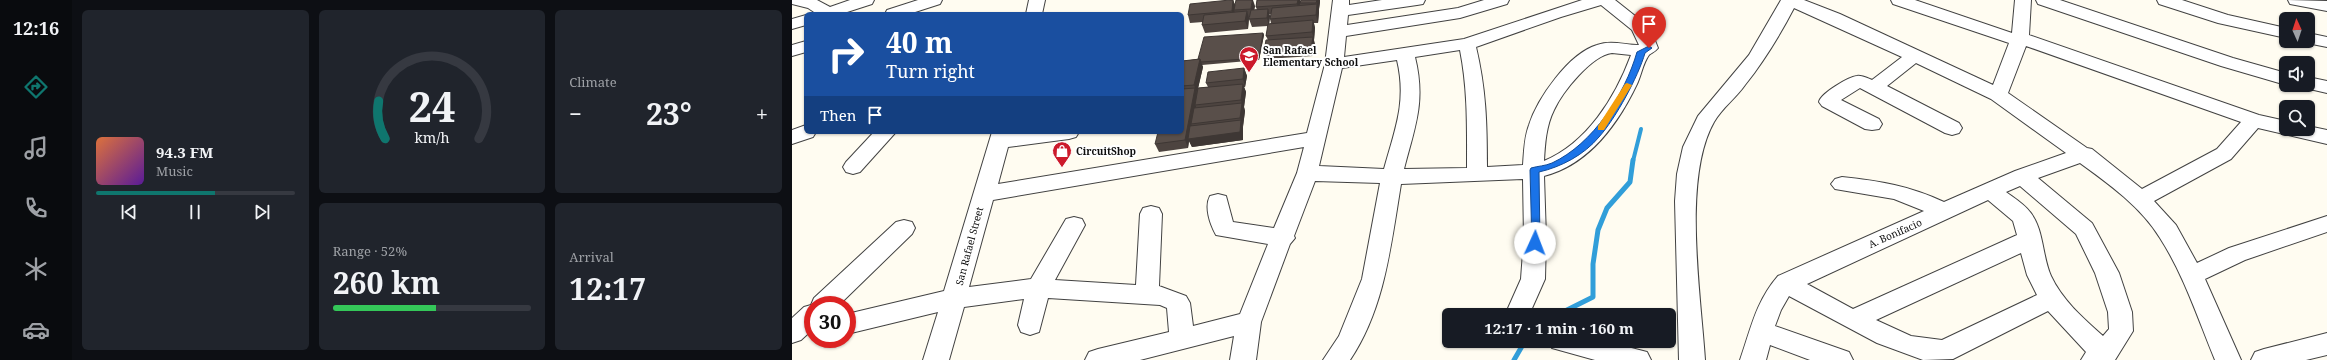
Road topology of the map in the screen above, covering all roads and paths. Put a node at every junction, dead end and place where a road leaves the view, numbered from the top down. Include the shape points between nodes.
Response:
1 (795, 0) edge
2 (866, 0) edge
3 (876, 0) edge
4 (934, 0) edge
5 (1037, 0) edge
6 (1416, 0) edge
7 (1501, 0) edge
8 (1600, 0) edge
9 (1605, 0) edge
10 (1790, 0) edge
11 (1899, 0) edge
12 (2023, 0) edge
13 (2044, 0) edge
14 (2165, 0) edge
15 (2296, 0) edge
16 (1341, 5) edge
17 (2327, 6) edge
18 (825, 12) edge
19 (830, 12) edge
20 (882, 12) edge
21 (900, 12) edge
22 (1034, 12) edge
23 (804, 21) edge
24 (792, 24) edge
25 (2279, 31) edge
26 (1338, 32) junction
27 (2315, 39) edge
28 (2020, 40) junction
29 (2327, 42) edge
30 (1467, 44) junction
31 (804, 47) edge
32 (792, 50) edge
33 (1641, 52) junction
34 (1405, 54) junction
35 (1913, 57) junction
36 (1334, 64) junction
37 (2279, 77) edge
38 (2315, 85) edge
39 (1874, 87) junction
40 (2327, 87) edge
41 (1998, 95) junction
42 (2254, 120) junction
43 (1872, 124) dead end
44 (2279, 126) edge
45 (1952, 128) dead end
46 (804, 133) edge
47 (884, 134) edge
48 (1034, 134) edge
49 (2315, 134) edge
50 (1000, 136) edge
51 (792, 137) edge
52 (2327, 137) edge
53 (1316, 138) junction
54 (2085, 154) junction
55 (853, 167) dead end
56 (1534, 170) junction
57 (1307, 173) junction
58 (1477, 175) junction
59 (1392, 176) junction
60 (2022, 176) junction
61 (1842, 184) dead end
62 (1990, 190) junction
63 (983, 194) junction
64 (2140, 199) junction
65 (1218, 202) dead end
66 (1944, 211) junction
67 (1151, 214) dead end
68 (2327, 224) edge
69 (1074, 226) dead end
70 (904, 228) dead end
71 (1284, 238) junction
72 (2030, 238) junction
73 (2192, 275) junction
74 (1786, 283) junction
75 (1038, 288) junction
76 (1147, 294) junction
77 (832, 296) edge
78 (954, 298) junction
79 (2051, 299) junction
80 (1521, 308) edge
81 (1852, 320) junction
82 (804, 322) edge
83 (856, 322) edge
84 (1249, 322) junction
85 (1030, 325) dead end
86 (1760, 331) junction
87 (792, 333) edge
88 (804, 335) edge
89 (792, 338) edge
90 (1182, 340) junction
91 (2327, 344) edge
92 (1589, 348) edge
93 (2099, 357) edge
94 (936, 360) edge
95 (1098, 360) edge
96 (1243, 360) edge
97 (1336, 360) edge
98 (1638, 360) edge
99 (1692, 360) edge
100 (1753, 360) edge
101 (1840, 360) edge
102 (2228, 360) edge
103 (2264, 360) edge

1 - 18 street via 813,4
2 - 19 street
3 - 20 street
4 - 21 street
5 - 22 street
6 - 16 street
7 - 26 street via 1460,13
8 - 30 street
9 - 33 street via 1639,27 1649,48
10 - 35 street via 1834,18
10 - 99 street via 1767,43 1706,120 1693,146 1684,195
11 - 28 street
12 - 28 street
13 - 37 street
14 - 25 street
15 - 17 street
16 - 26 street
23 - 24 street
26 - 36 street
27 - 29 street
28 - 41 street via 2012,67
28 - 42 street
30 - 34 street
30 - 58 street via 1477,103
31 - 32 street
33 - 56 street via 1636,70 1596,135 1569,157 1553,166
33 - 56 street via 1614,46 1595,51 1585,59 1544,109 1536,135
34 - 36 street
34 - 59 street via 1411,79 1411,106
35 - 39 street
35 - 41 street
36 - 53 street
38 - 40 street
39 - 43 street via 1858,81 1829,102
39 - 45 street
41 - 54 street
42 - 44 street
42 - 64 street via 2224,154
46 - 51 street
47 - 55 street
48 - 50 street
49 - 52 street
50 - 63 street, San Rafael Street
53 - 57 street
53 - 63 street
54 - 60 street, A. Bonifacio
54 - 64 street
56 - 58 street
56 - 80 street via 1536,231 1532,280
57 - 59 street
57 - 71 street
58 - 59 street
59 - 97 street via 1374,279 1349,342
60 - 62 street, A. Bonifacio
60 - 93 street via 2084,229 2107,273 2120,312 2121,331
61 - 66 street via 1900,193
62 - 66 street, A. Bonifacio
62 - 72 street via 2022,217
63 - 78 street, San Rafael Street
64 - 73 street via 2168,231
65 - 71 street via 1224,229
66 - 74 street, A. Bonifacio
67 - 76 street
68 - 73 street via 2237,254
69 - 75 street
70 - 77 street
71 - 84 street
72 - 79 street via 2032,258
72 - 81 street
73 - 102 street
74 - 81 street
74 - 86 street, A. Bonifacio via 1778,291 1766,312
75 - 76 street
75 - 78 street
75 - 85 street
76 - 90 street via 1163,296 1178,303
78 - 83 street
78 - 94 street, San Rafael Street
79 - 81 street via 1944,351 1928,352 1910,347
79 - 93 street
82 - 87 street
84 - 90 street
84 - 96 street
86 - 100 street, A. Bonifacio
86 - 101 street
88 - 89 street
90 - 95 street
91 - 103 street
92 - 98 street

